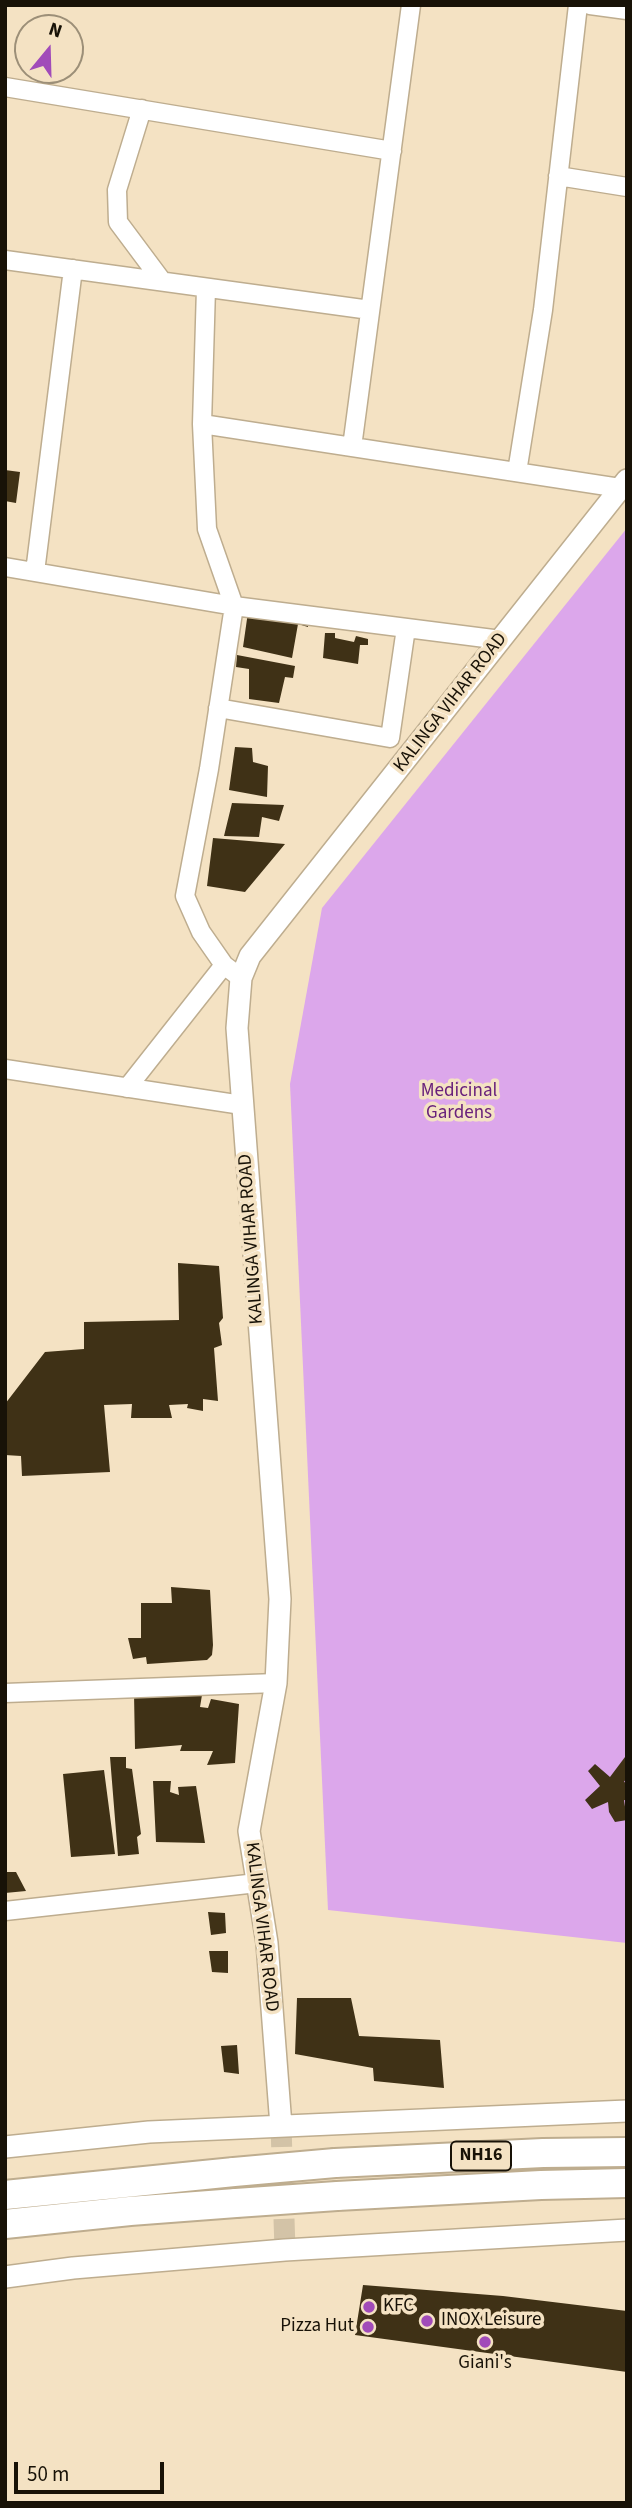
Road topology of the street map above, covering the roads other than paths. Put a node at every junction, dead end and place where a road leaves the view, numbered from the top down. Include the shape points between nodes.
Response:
1 (411, 5) edge
2 (578, 5) edge
3 (590, 5) edge
4 (627, 10) edge
5 (5, 87) edge
6 (142, 109) junction
7 (392, 151) junction
8 (558, 176) junction
9 (627, 187) edge
10 (5, 260) edge
11 (73, 269) junction
12 (162, 281) junction
13 (205, 288) junction
14 (370, 310) junction
15 (202, 425) junction
16 (352, 447) junction
17 (517, 472) junction
18 (624, 484) edge
19 (5, 567) edge
20 (35, 572) junction
21 (234, 606) junction
22 (406, 628) junction
23 (501, 640) junction
24 (218, 708) junction
25 (232, 971) junction
26 (5, 1069) edge
27 (127, 1088) junction
28 (242, 1105) junction
29 (276, 1683) junction
30 (5, 1693) edge
31 (257, 1883) junction
32 (5, 1911) edge
33 (627, 2111) edge
34 (281, 2126) junction
35 (5, 2147) edge
36 (627, 2152) edge
37 (627, 2183) edge
38 (5, 2195) edge
39 (5, 2224) edge
40 (627, 2230) edge
41 (5, 2277) edge

1 - 7 street
2 - 8 street
3 - 4 street
5 - 6 street
6 - 7 street
6 - 12 street via 117,190 118,222
7 - 14 street
8 - 9 street
8 - 17 street via 543,310
10 - 11 street
11 - 12 street
11 - 20 street
12 - 13 street
13 - 14 street
13 - 15 street
14 - 16 street
15 - 16 street
15 - 21 street via 207,529
16 - 17 street
17 - 18 street
18 - 23 street, KALINGA VIHAR ROAD
19 - 20 street
20 - 21 street
21 - 22 street
21 - 24 street
22 - 23 street
22 - 24 street via 390,738
23 - 25 street, KALINGA VIHAR ROAD via 250,956
24 - 25 street via 185,896 201,932
25 - 27 street
25 - 28 street, KALINGA VIHAR ROAD
26 - 27 street
27 - 28 street
28 - 29 street, KALINGA VIHAR ROAD via 279,1599
29 - 30 street
29 - 31 street, KALINGA VIHAR ROAD via 249,1831
31 - 32 street
31 - 34 street, KALINGA VIHAR ROAD via 267,1943
33 - 34 street
34 - 35 street via 149,2132
36 - 38 highway, NH16, bridge via 335,2163
37 - 39 highway, NH16, bridge via 337,2196
40 - 41 street via 285,2250

